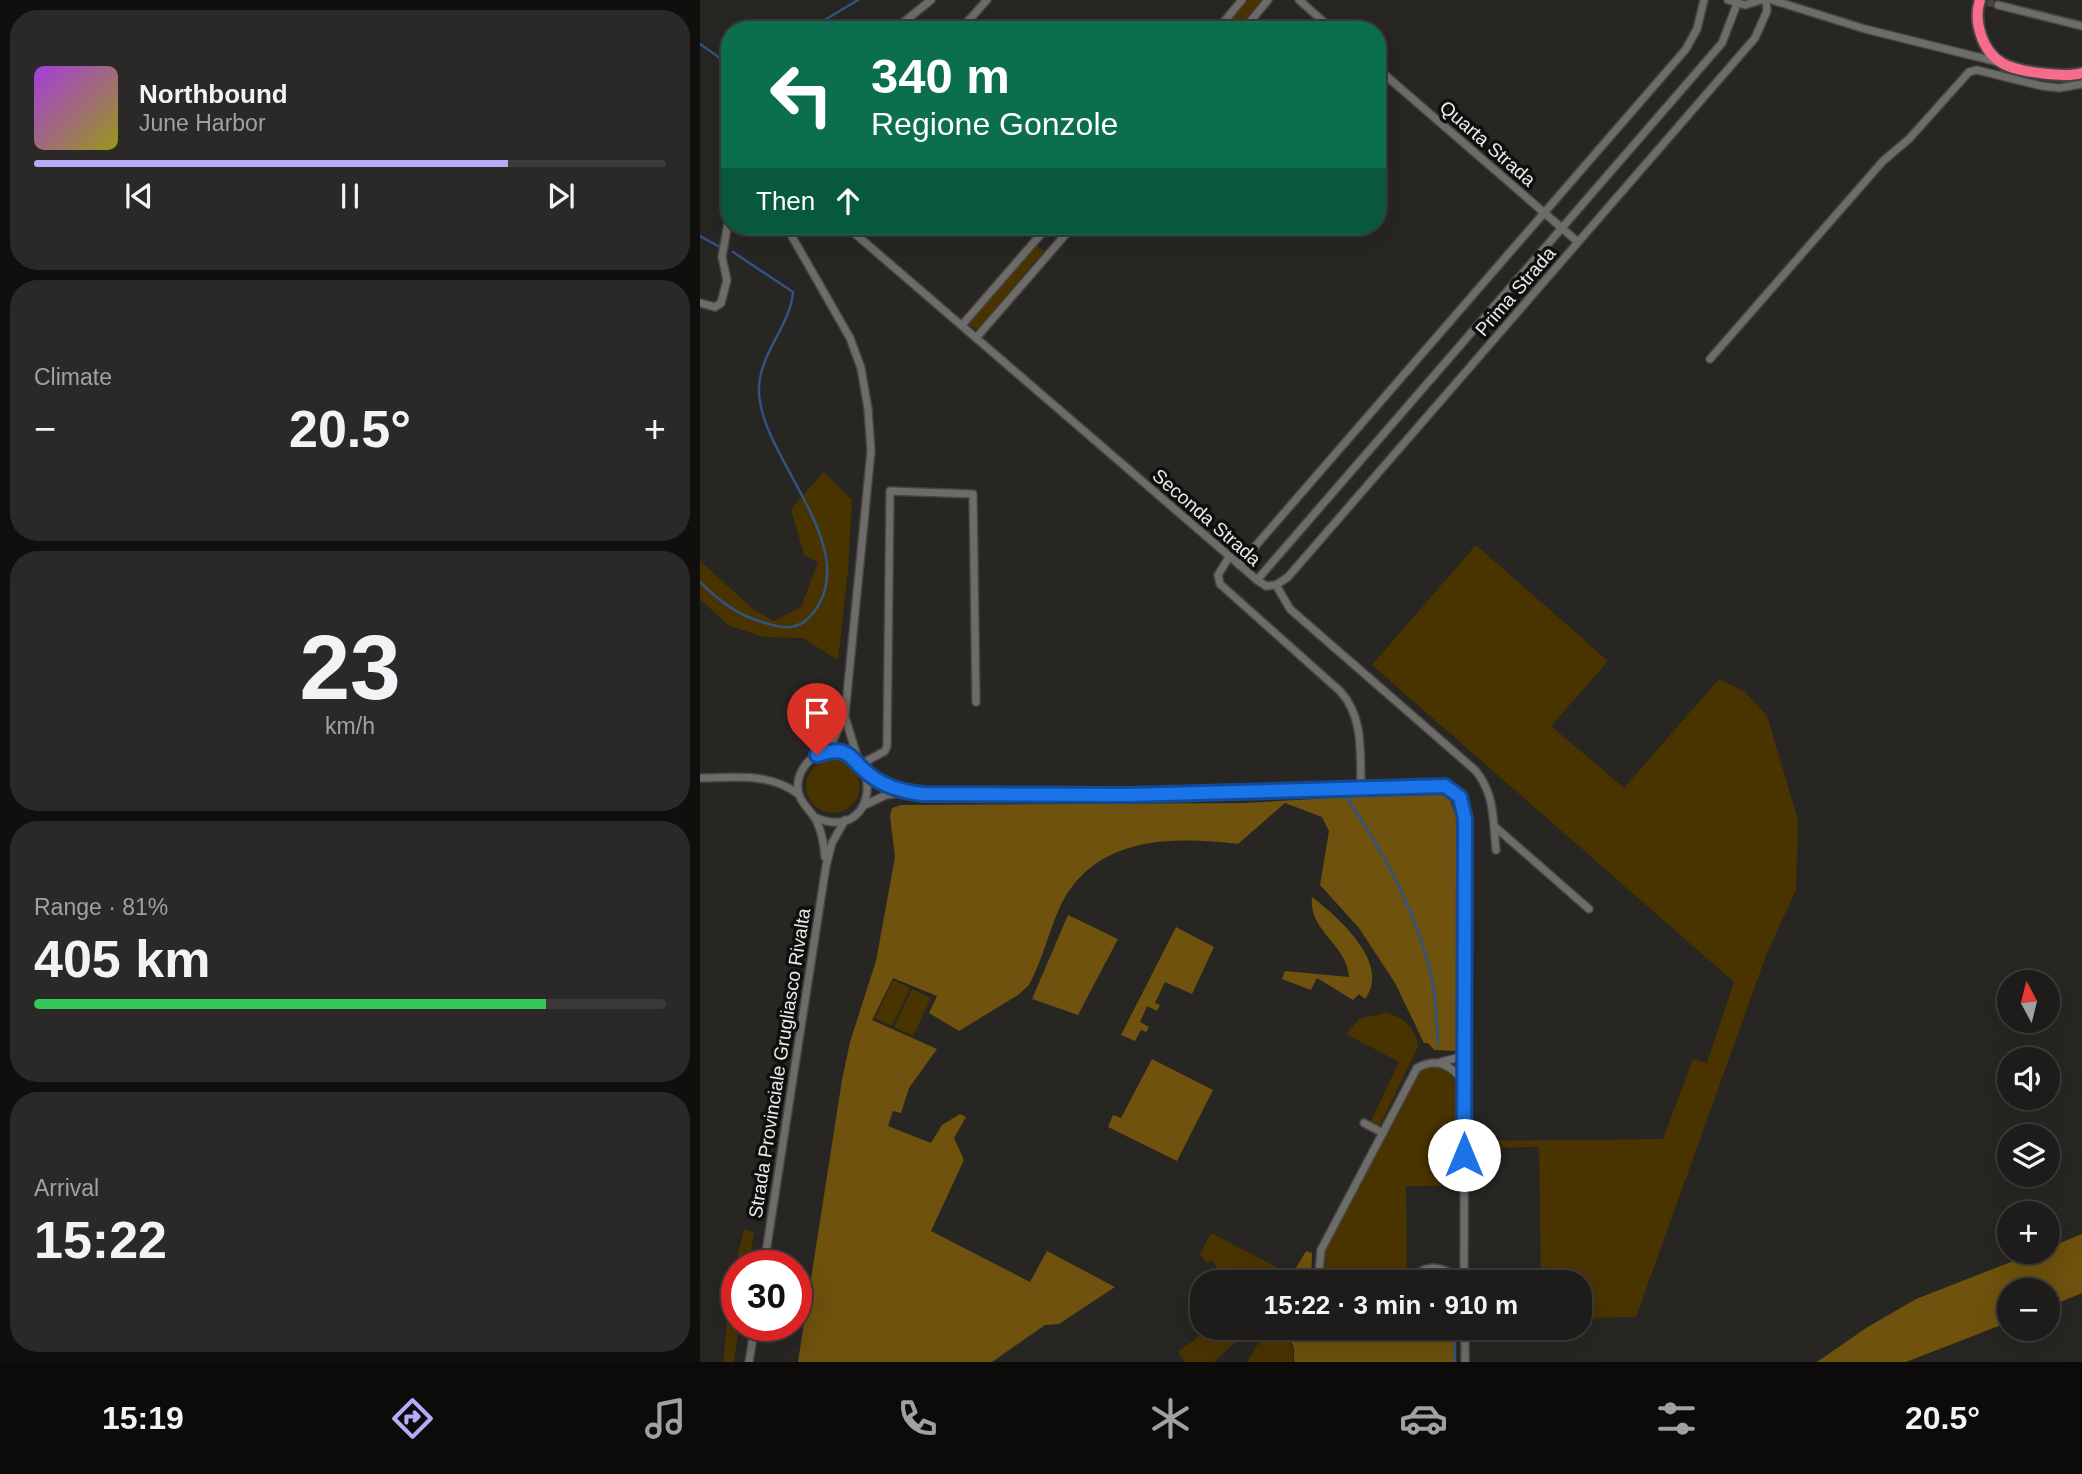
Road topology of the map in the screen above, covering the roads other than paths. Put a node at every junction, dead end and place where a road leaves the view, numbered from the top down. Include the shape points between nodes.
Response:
1 (931, 0) edge
2 (987, 0) edge
3 (1242, 0) edge
4 (1268, 0) edge
5 (1299, 0) edge
6 (1704, 0) edge
7 (1728, 0) edge
8 (1763, 0) edge
9 (1772, 0) edge
10 (1980, 0) edge
11 (1737, 4) junction
12 (1998, 5) dead end
13 (1767, 11) junction
14 (905, 21) edge
15 (968, 21) edge
16 (1224, 21) edge
17 (1250, 21) edge
18 (1323, 21) edge
19 (2082, 26) edge
20 (2002, 64) junction
21 (2082, 73) edge
22 (1386, 76) edge
23 (2082, 84) edge
24 (1544, 212) junction
25 (1562, 227) junction
26 (726, 235) edge
27 (791, 235) edge
28 (856, 235) edge
29 (1040, 235) edge
30 (1065, 235) edge
31 (1578, 242) junction
32 (701, 304) edge
33 (700, 315) edge
34 (961, 325) junction
35 (976, 338) junction
36 (1710, 359) dead end
37 (1229, 557) junction
38 (1239, 565) junction
39 (1257, 580) junction
40 (1276, 584) junction
41 (976, 702) dead end
42 (845, 715) junction
43 (828, 751) junction
44 (860, 764) junction
45 (866, 773) junction
46 (700, 778) edge
47 (1361, 786) junction
48 (905, 792) junction
49 (798, 794) junction
50 (863, 806) junction
51 (814, 817) junction
52 (845, 820) junction
53 (1494, 826) junction
54 (1496, 850) dead end
55 (826, 866) junction
56 (1589, 909) dead end
57 (1464, 1056) junction
58 (1438, 1062) junction
59 (1464, 1084) junction
60 (1364, 1123) dead end
61 (1383, 1133) junction
62 (766, 1250) edge
63 (1319, 1270) edge
64 (1425, 1270) edge
65 (1446, 1270) edge
66 (1464, 1270) edge
67 (1465, 1340) edge
68 (752, 1341) edge
69 (749, 1362) edge
70 (1465, 1362) edge

1 - 14 street
2 - 15 street
3 - 16 street
4 - 17 street
5 - 18 street
6 - 24 street, Prima Strada via 1686,49
7 - 11 street
8 - 11 street
8 - 13 street
9 - 13 street, Prima Strada
9 - 20 street
10 - 20 highway via 1981,37
11 - 25 street, Prima Strada via 1722,43
12 - 19 street
13 - 31 street, Prima Strada via 1755,38
20 - 21 highway via 2055,76
22 - 24 street, Quarta Strada
23 - 36 street via 2059,88 1978,70 1969,72 1883,161
24 - 25 street, Quarta Strada
24 - 38 street, Prima Strada
25 - 31 street, Quarta Strada
25 - 39 street, Prima Strada
26 - 32 street via 722,257 727,284 719,306
27 - 42 street via 850,338 868,409 870,461
28 - 34 street, Seconda Strada
29 - 34 street
30 - 35 street
31 - 40 street, Prima Strada via 1289,577
32 - 33 street
34 - 35 street, Seconda Strada
35 - 37 street, Seconda Strada
37 - 38 street, Seconda Strada
37 - 47 street via 1217,575 1220,584 1353,707 1358,721
38 - 39 street, Seconda Strada
39 - 40 street, Seconda Strada via 1266,586
40 - 53 street, Seconda Strada via 1290,609 1475,770 1489,790
41 - 44 street via 973,495 890,491 887,746
42 - 43 street
42 - 44 street
43 - 44 street via 846,754
43 - 49 street via 801,771
44 - 45 street
45 - 48 street
45 - 50 street via 869,784
46 - 49 street via 767,778
47 - 48 street via 1141,795
47 - 57 street via 1445,786 1462,803 1466,832
48 - 50 street
49 - 51 street
50 - 52 street
51 - 52 street
51 - 55 street via 824,842
52 - 55 street
53 - 54 street, Seconda Strada
53 - 56 street
55 - 62 street, Strada Provinciale Grugliasco Rivalta
57 - 58 street
57 - 59 street
58 - 59 street via 1450,1066
58 - 61 street via 1417,1068
59 - 66 street
60 - 61 street
61 - 63 street via 1321,1250
64 - 65 street
67 - 70 street
68 - 69 street

